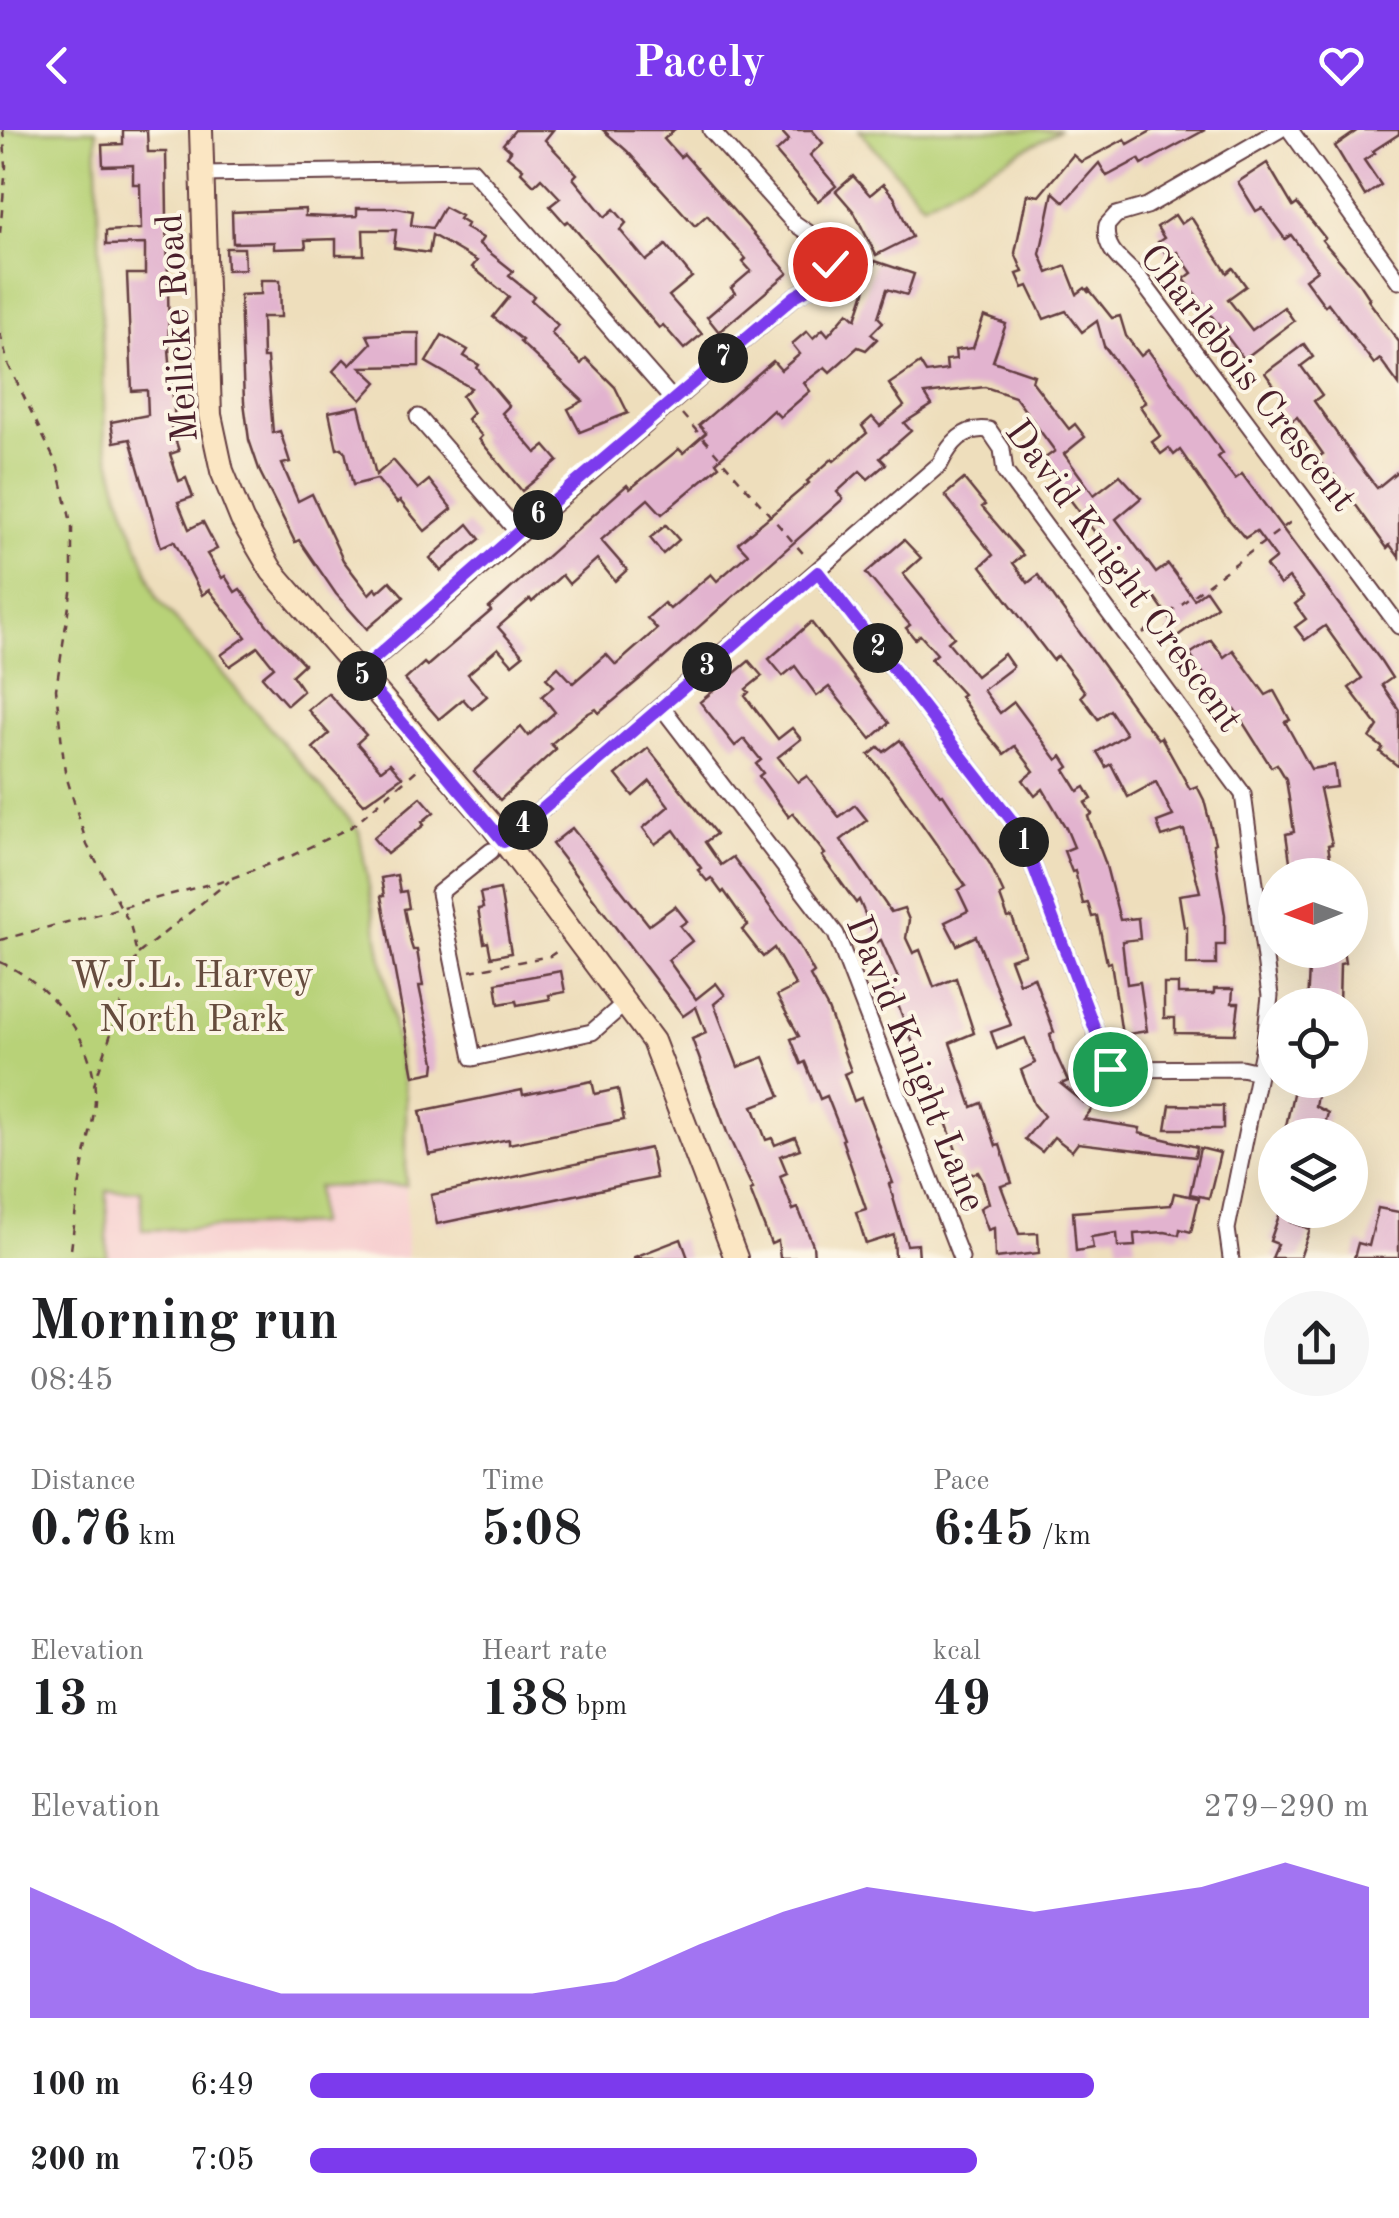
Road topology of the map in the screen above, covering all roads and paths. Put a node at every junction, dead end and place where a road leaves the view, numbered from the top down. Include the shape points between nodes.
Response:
1 (3, 130) edge
2 (201, 130) edge
3 (711, 130) edge
4 (1278, 130) edge
5 (1290, 130) edge
6 (202, 174) junction
7 (0, 233) edge
8 (1399, 280) edge
9 (0, 333) edge
10 (673, 400) junction
11 (682, 414) dead end
12 (418, 417) dead end
13 (1297, 517) dead end
14 (518, 532) junction
15 (807, 558) dead end
16 (818, 572) junction
17 (1399, 626) edge
18 (1144, 632) dead end
19 (359, 672) junction
20 (662, 706) junction
21 (419, 769) dead end
22 (497, 846) junction
23 (232, 878) junction
24 (122, 906) junction
25 (576, 938) junction
26 (0, 940) edge
27 (137, 955) junction
28 (0, 962) edge
29 (456, 974) junction
30 (1269, 988) edge
31 (625, 1002) junction
32 (1258, 1072) edge
33 (1258, 1082) edge
34 (94, 1086) junction
35 (70, 1258) edge
36 (736, 1258) edge
37 (961, 1258) edge
38 (1231, 1258) edge

1 - 7 path
2 - 6 street, Meilicke Road
3 - 10 street via 794,223 823,243 830,264 826,279 795,296
4 - 17 street, Charlebois Crescent via 1147,206 1116,215 1107,225 1107,242
5 - 8 street
6 - 10 street via 472,170
6 - 19 street, Meilicke Road via 210,415 222,470 272,571
9 - 24 path via 67,498 73,556 56,689 61,746 81,829
10 - 14 street
11 - 15 path
12 - 14 street
13 - 18 path
14 - 19 street
16 - 20 street, David Knight Crescent
16 - 30 street, David Knight Crescent via 940,464 951,444 978,428 988,430 1002,449 1006,472 1243,794
16 - 32 street via 1020,831 1110,1069
19 - 22 street, Meilicke Road
20 - 22 street, David Knight Crescent
20 - 37 street, David Knight Lane via 836,934
21 - 23 path via 350,827
22 - 25 street, Meilicke Road
22 - 29 street, David Knight Crescent via 439,893
23 - 24 path
23 - 27 path
24 - 26 path
24 - 27 path
25 - 29 path via 550,956
25 - 31 street, Meilicke Road
27 - 34 path
28 - 34 path via 59,1005 81,1042
29 - 31 street via 473,1058 592,1032
31 - 36 street, Meilicke Road via 653,1041
33 - 38 street, David Knight Crescent via 1227,1229
34 - 35 path

